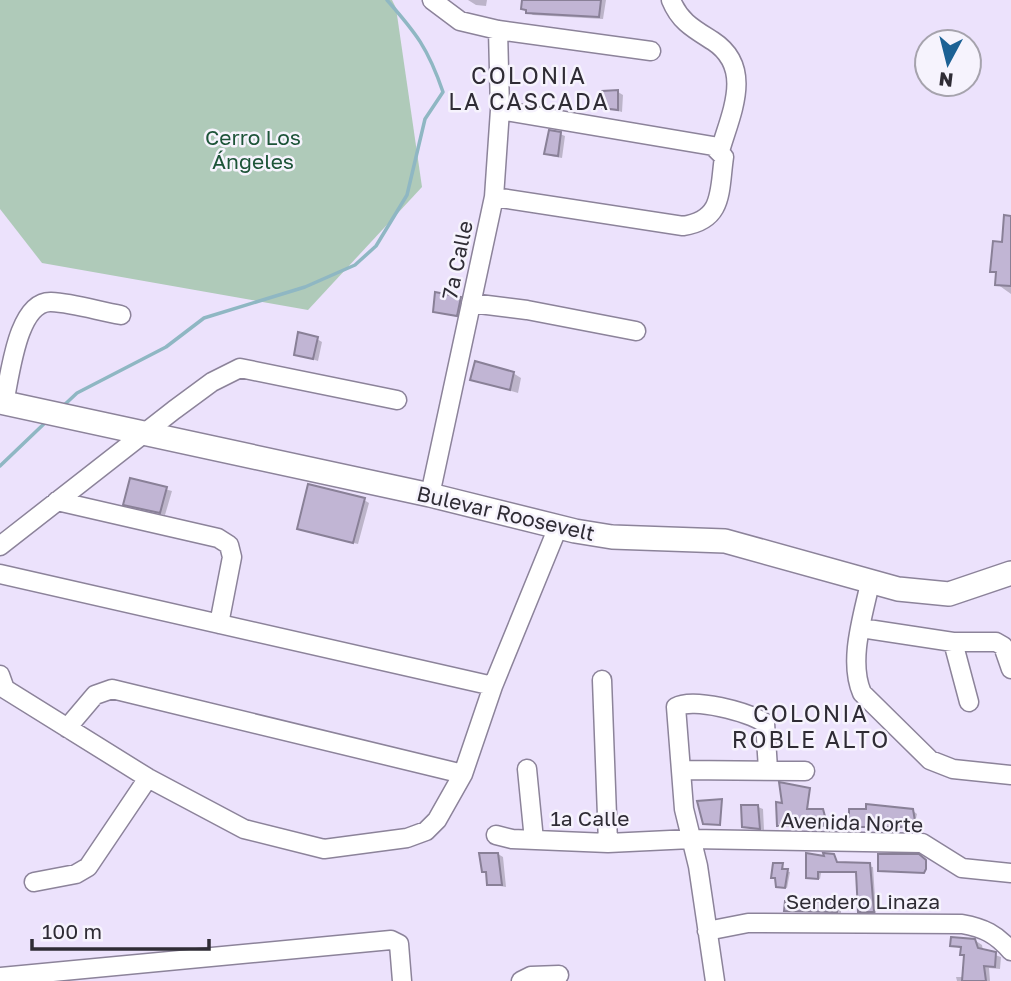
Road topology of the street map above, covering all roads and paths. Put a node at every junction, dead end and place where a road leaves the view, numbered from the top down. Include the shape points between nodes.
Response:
1 (432, 0) edge
2 (671, 0) edge
3 (498, 30) junction
4 (651, 51) dead end
5 (500, 110) junction
6 (720, 151) junction
7 (494, 197) junction
8 (471, 303) junction
9 (121, 315) dead end
10 (636, 331) dead end
11 (397, 400) dead end
12 (2, 402) edge
13 (142, 434) junction
14 (430, 495) junction
15 (57, 502) junction
16 (558, 527) junction
17 (0, 546) edge
18 (1011, 573) edge
19 (0, 574) edge
20 (870, 583) junction
21 (219, 624) junction
22 (861, 628) junction
23 (953, 642) junction
24 (1011, 669) edge
25 (0, 674) edge
26 (602, 680) dead end
27 (493, 687) junction
28 (969, 702) dead end
29 (68, 728) junction
30 (527, 769) dead end
31 (768, 769) junction
32 (681, 770) junction
33 (805, 771) dead end
34 (463, 774) junction
35 (1011, 775) edge
36 (148, 778) junction
37 (496, 835) dead end
38 (534, 840) junction
39 (687, 840) junction
40 (608, 843) junction
41 (1011, 873) edge
42 (34, 883) dead end
43 (707, 931) junction
44 (1011, 951) edge
45 (559, 975) dead end
46 (0, 977) edge
47 (402, 981) edge
48 (521, 981) edge
49 (715, 981) edge

1 - 3 street via 460,20
2 - 6 street via 681,19 696,34 714,42 736,65 737,83
3 - 4 street
3 - 5 street, 7a Calle
5 - 6 street via 713,146
5 - 7 street, 7a Calle
6 - 7 street via 724,157 716,206 697,224 682,226
7 - 8 street, 7a Calle
8 - 10 street
8 - 14 street, 7a Calle
9 - 12 street via 49,302 35,307 21,331
11 - 13 street via 240,368 212,382
12 - 13 main road, Bulevar Roosevelt
13 - 14 main road, Bulevar Roosevelt
13 - 15 street
14 - 16 main road, Bulevar Roosevelt
15 - 17 street
15 - 21 street via 218,538 229,545 232,557
16 - 20 main road, Bulevar Roosevelt via 612,537 725,541
16 - 27 street
18 - 20 main road, Bulevar Roosevelt via 949,594
19 - 21 street
20 - 22 street
21 - 27 street
22 - 23 street
22 - 35 street via 857,681 862,693 930,760 953,769
23 - 24 street via 996,642 1003,646
23 - 28 street
25 - 29 street via 5,689
26 - 40 street
27 - 34 street
29 - 34 street via 95,695 112,689
29 - 36 street
30 - 38 street
31 - 32 street
31 - 32 street via 765,723 686,702 674,712
31 - 33 street
32 - 39 street
34 - 36 street via 426,831 366,846 324,849 244,829
36 - 42 street via 88,866 76,874
37 - 38 street, 1a Calle
38 - 40 street, 1a Calle
39 - 40 street, 1a Calle
39 - 41 street, Avenida Norte via 922,843 962,868
39 - 43 street
43 - 44 street, Sendero Linaza via 748,923 962,924 981,927
43 - 49 street
45 - 48 street
46 - 47 street via 396,941 401,950

